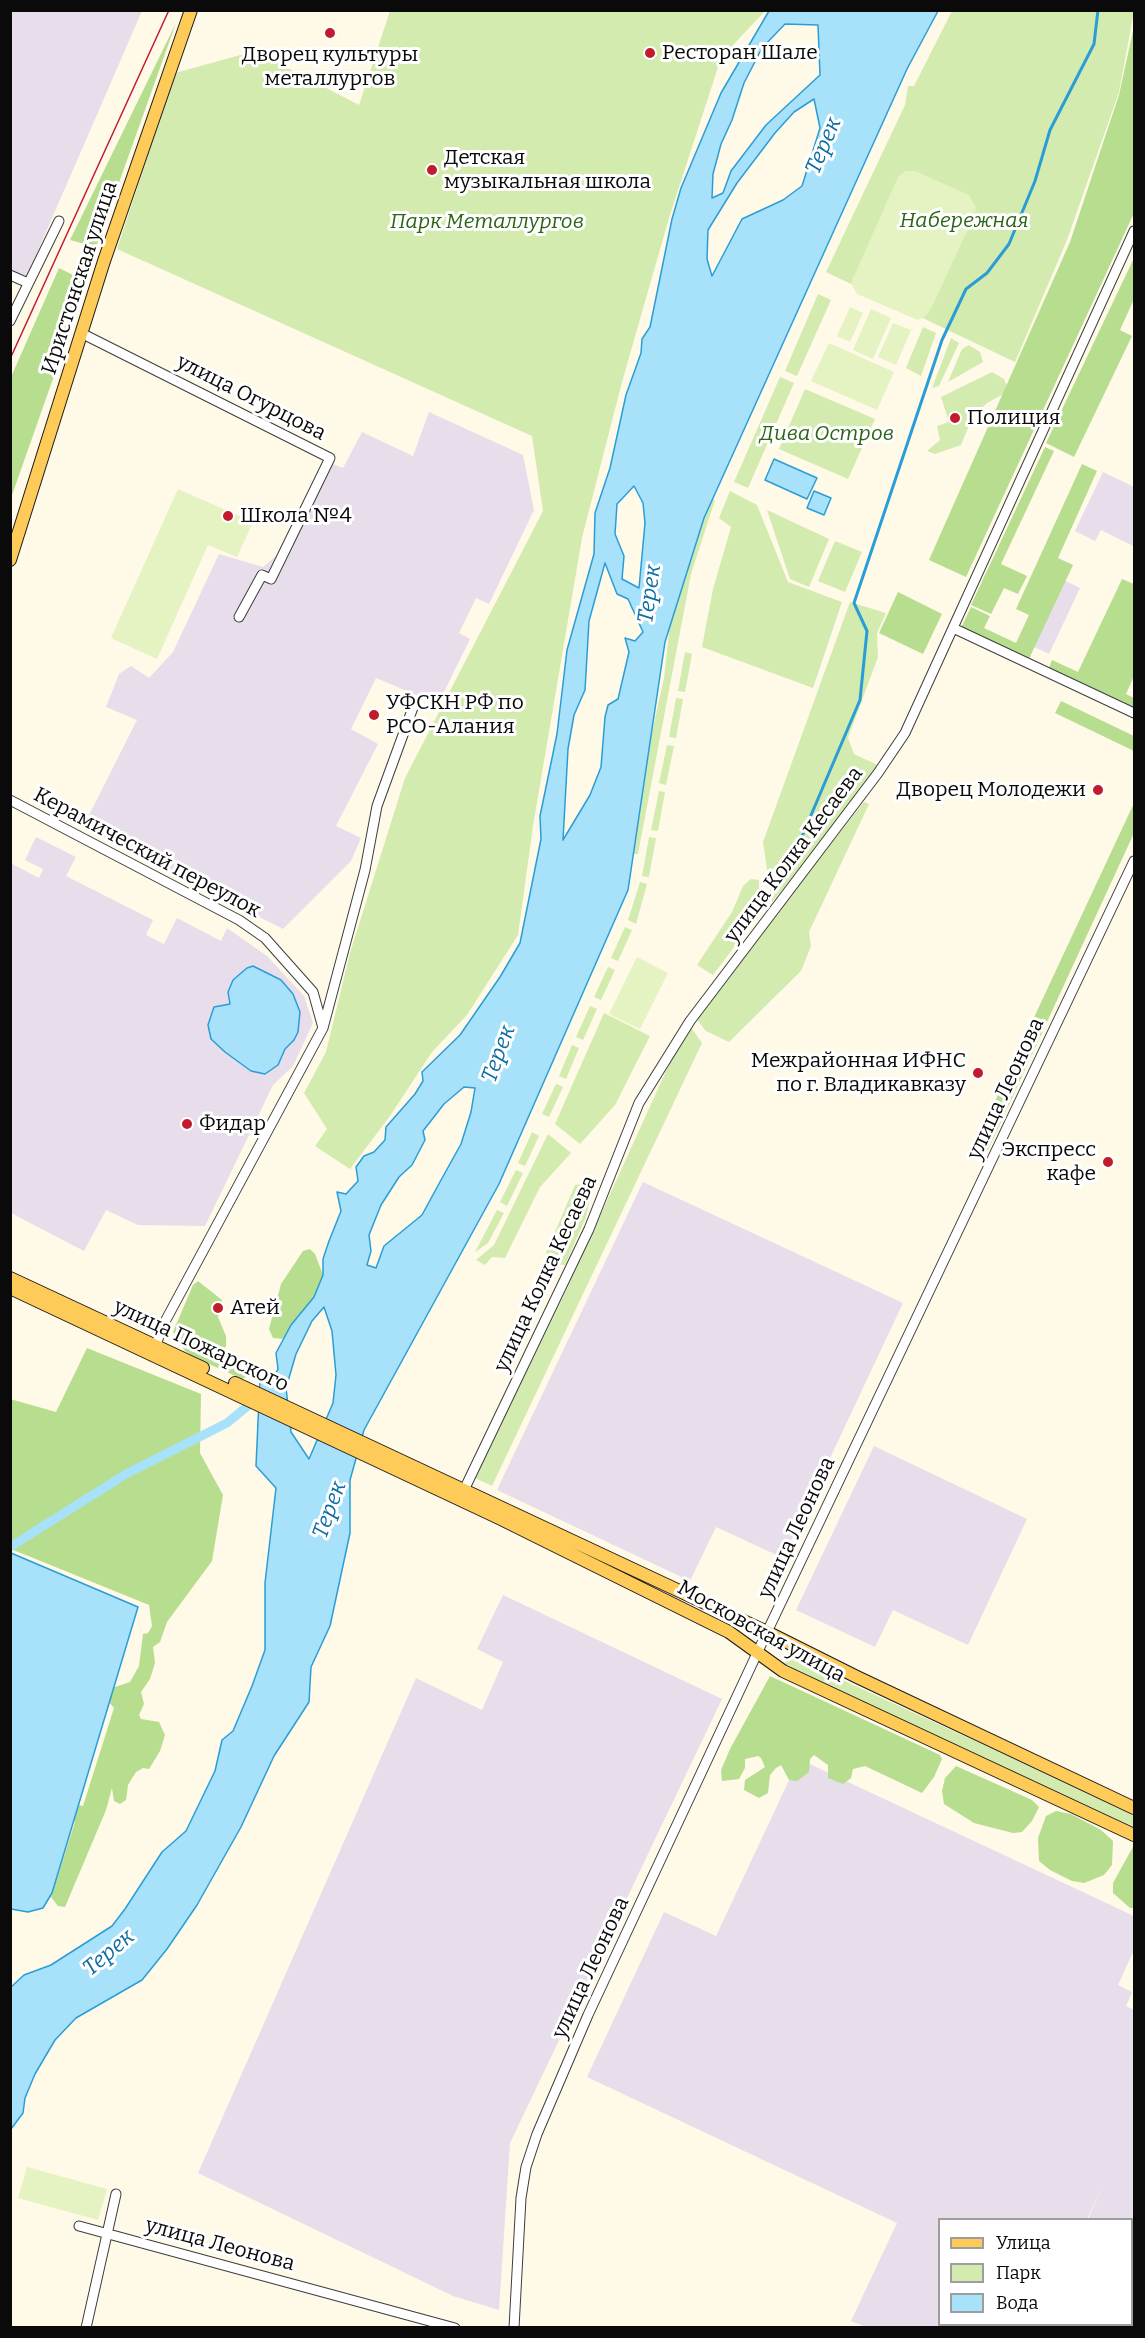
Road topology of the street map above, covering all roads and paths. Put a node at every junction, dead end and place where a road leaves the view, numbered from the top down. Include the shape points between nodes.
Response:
1 (191, 10) edge
2 (59, 221) dead end
3 (1134, 231) edge
4 (10, 275) edge
5 (28, 284) junction
6 (10, 321) edge
7 (81, 333) junction
8 (10, 560) edge
9 (239, 617) dead end
10 (953, 628) junction
11 (415, 702) dead end
12 (1134, 713) edge
13 (10, 800) edge
14 (1134, 861) edge
15 (323, 1028) junction
16 (10, 1278) edge
17 (10, 1288) edge
18 (156, 1346) junction
19 (213, 1378) junction
20 (373, 1453) junction
21 (464, 1490) junction
22 (767, 1632) junction
23 (759, 1654) junction
24 (1134, 1808) edge
25 (1134, 1835) edge
26 (116, 2194) dead end
27 (79, 2226) dead end
28 (105, 2233) junction
29 (86, 2328) edge
30 (455, 2328) edge
31 (514, 2328) edge

1 - 7 main road, Иристонская улица
2 - 5 street
3 - 10 street, улица Колка Кесаева
4 - 5 street
5 - 6 street
7 - 8 main road, Иристонская улица
7 - 9 street, улица Огурцова via 330,458 271,579 262,575
10 - 12 street
10 - 21 street, улица Колка Кесаева via 895,749 690,1021 639,1103 585,1239
11 - 15 street via 376,806 365,870
13 - 15 street, Керамический переулок via 239,920 265,938 313,992
14 - 22 street, улица Леонова
15 - 18 street via 161,1329
16 - 18 main road, улица Пожарского
17 - 19 main road, улица Пожарского
18 - 19 main road, улица Пожарского
19 - 20 main road, улица Пожарского
20 - 21 main road, Московская улица
20 - 23 main road, Московская улица via 729,1632
21 - 22 main road, Московская улица
22 - 23 street, улица Леонова
22 - 24 main road, Московская улица
23 - 25 main road, Московская улица via 783,1671
23 - 31 street, улица Леонова via 588,2015 537,2133 521,2198
26 - 28 street
27 - 28 street, улица Леонова
28 - 29 street
28 - 30 street, улица Леонова

